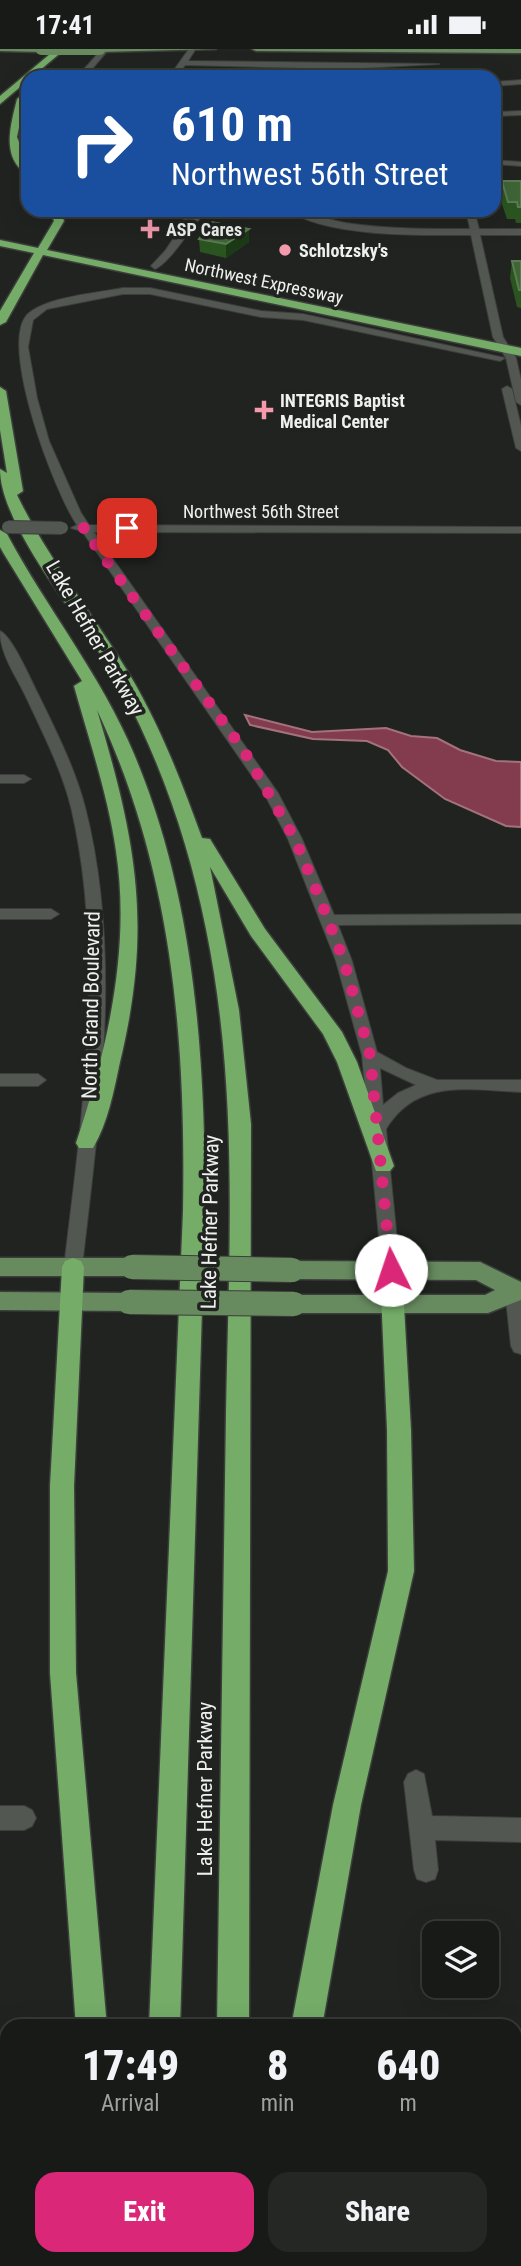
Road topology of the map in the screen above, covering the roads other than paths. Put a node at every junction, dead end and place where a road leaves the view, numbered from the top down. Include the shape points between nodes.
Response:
1 (0, 49) edge
2 (39, 49) edge
3 (61, 49) edge
4 (80, 49) edge
5 (212, 49) edge
6 (256, 49) edge
7 (103, 50) edge
8 (192, 50) edge
9 (433, 50) edge
10 (521, 51) edge
11 (182, 64) junction
12 (436, 64) junction
13 (35, 70) edge
14 (53, 70) edge
15 (87, 70) edge
16 (178, 70) edge
17 (437, 70) edge
18 (21, 81) edge
19 (521, 82) edge
20 (501, 83) edge
21 (0, 99) edge
22 (21, 100) edge
23 (21, 108) edge
24 (521, 113) edge
25 (501, 114) edge
26 (6, 118) dead end
27 (521, 151) edge
28 (21, 162) edge
29 (501, 163) edge
30 (505, 163) junction
31 (521, 164) edge
32 (58, 217) edge
33 (185, 217) edge
34 (194, 217) edge
35 (321, 217) edge
36 (472, 217) edge
37 (191, 219) junction
38 (475, 231) junction
39 (521, 232) edge
40 (0, 234) edge
41 (0, 243) edge
42 (41, 247) junction
43 (155, 266) junction
44 (104, 267) junction
45 (57, 268) dead end
46 (128, 271) junction
47 (38, 274) dead end
48 (216, 279) junction
49 (20, 284) junction
50 (235, 293) junction
51 (284, 293) junction
52 (214, 304) junction
53 (0, 322) edge
54 (521, 341) edge
55 (521, 352) edge
56 (507, 353) edge
57 (0, 391) edge
58 (521, 402) edge
59 (521, 448) edge
60 (0, 473) edge
61 (20, 514) junction
62 (0, 527) edge
63 (83, 528) junction
64 (521, 530) edge
65 (0, 534) edge
66 (0, 635) edge
67 (73, 654) junction
68 (0, 779) edge
69 (24, 779) dead end
70 (187, 815) junction
71 (0, 914) edge
72 (51, 914) dead end
73 (521, 919) edge
74 (328, 920) junction
75 (370, 1055) junction
76 (0, 1080) edge
77 (38, 1080) dead end
78 (434, 1085) junction
79 (521, 1086) edge
80 (378, 1128) junction
81 (86, 1143) junction
82 (383, 1166) junction
83 (73, 1266) junction
84 (0, 1267) edge
85 (391, 1270) junction
86 (517, 1291) edge
87 (0, 1301) edge
88 (71, 1302) junction
89 (394, 1306) junction
90 (521, 1346) edge
91 (416, 1782) dead end
92 (422, 1828) junction
93 (521, 1829) edge
94 (426, 1870) dead end
95 (91, 2019) edge
96 (164, 2019) edge
97 (233, 2019) edge
98 (307, 2019) edge

1 - 2 main road
2 - 7 main road, bridge
3 - 13 highway
4 - 14 highway
5 - 8 main road
6 - 9 main road
7 - 8 main road
7 - 15 street
8 - 11 street
9 - 10 main road
9 - 12 street
11 - 12 street
11 - 16 street
12 - 17 street
18 - 21 highway
19 - 20 street
22 - 26 highway
23 - 28 highway via 11,140
24 - 25 street
27 - 30 street
29 - 30 street
30 - 31 street
32 - 42 highway
33 - 37 street
34 - 37 street
35 - 38 street via 355,225
36 - 38 street
37 - 43 street
38 - 39 street
38 - 56 street
40 - 42 highway, Northwest Expressway
41 - 42 highway, Northwest Expressway
42 - 43 highway, Northwest Expressway
42 - 44 highway, Northwest Expressway
42 - 49 highway
43 - 48 highway, Northwest Expressway
44 - 45 highway
44 - 46 highway, Northwest Expressway
46 - 48 highway
46 - 50 highway, Northwest Expressway
47 - 49 highway
48 - 51 highway, Northwest Expressway
49 - 53 highway
50 - 51 highway
50 - 52 street
50 - 56 highway, Northwest Expressway
51 - 56 highway, Northwest Expressway
52 - 56 street, Northwest Expressway
52 - 63 street via 150,291 123,291 44,307 29,319 23,347 32,398 44,441
54 - 56 highway, Northwest Expressway
55 - 56 highway, Northwest Expressway
56 - 58 street
56 - 59 street
57 - 61 highway
60 - 61 highway, Lake Hefner Parkway
61 - 70 highway, Lake Hefner Parkway via 127,684
62 - 63 street, Northwest 56th Street, bridge
63 - 64 street, Northwest 56th Street
63 - 74 street via 264,783 295,839
65 - 67 highway, Lake Hefner Parkway
66 - 81 street, North Grand Boulevard via 36,696 77,806 92,903 95,991
67 - 81 highway via 115,806 128,874 129,924 121,1003 102,1100
67 - 96 highway, Lake Hefner Parkway via 126,755 156,838 178,927 192,1033 194,1198
68 - 69 street
70 - 82 highway via 258,932 332,1032
70 - 97 highway, Lake Hefner Parkway via 209,889 227,976 240,1124
71 - 72 street
73 - 74 street
74 - 75 street
75 - 78 street
75 - 80 street
76 - 77 street
78 - 79 street
78 - 80 street via 399,1099 386,1109
80 - 82 street
81 - 83 street, North Grand Boulevard
82 - 85 street
83 - 84 main road
83 - 85 main road, bridge
83 - 88 highway
85 - 86 main road via 480,1271
85 - 89 highway
86 - 89 main road via 488,1304
86 - 90 street
87 - 88 main road
88 - 89 main road, bridge
88 - 95 highway via 62,1486 63,1673
89 - 98 highway via 401,1571 347,1805
91 - 92 street
92 - 93 street
92 - 94 street

